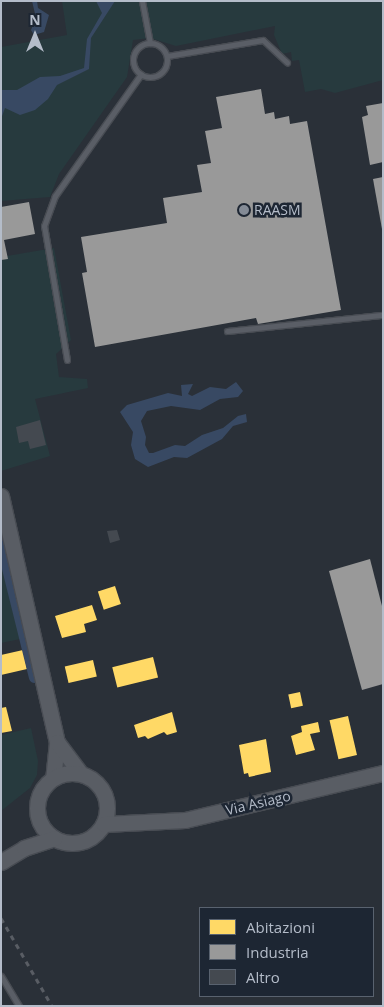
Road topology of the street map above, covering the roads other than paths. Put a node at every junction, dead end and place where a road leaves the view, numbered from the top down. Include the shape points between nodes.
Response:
1 (142, 1) edge
2 (150, 43) junction
3 (167, 56) junction
4 (287, 62) dead end
5 (141, 74) junction
6 (383, 315) edge
7 (227, 331) dead end
8 (67, 360) dead end
9 (1, 496) edge
10 (57, 742) junction
11 (80, 773) junction
12 (383, 773) edge
13 (53, 778) junction
14 (108, 807) junction
15 (39, 820) junction
16 (132, 820) junction
17 (104, 824) junction
18 (54, 838) junction
19 (24, 848) junction
20 (1, 862) edge
21 (1, 976) edge
22 (19, 1006) edge

1 - 2 lane
2 - 3 lane via 160,46
2 - 5 lane via 140,47 134,55 135,65
3 - 4 lane via 263,40
3 - 5 lane via 162,72 152,77
5 - 8 lane via 55,196 44,226
6 - 7 lane
9 - 10 main road
10 - 11 main road
10 - 13 main road
11 - 13 main road via 71,772
11 - 14 main road via 100,785
12 - 16 main road, Via Asiago via 185,820
13 - 15 main road via 39,797
14 - 16 main road, Via Asiago
14 - 17 main road
15 - 18 main road
15 - 19 main road
16 - 17 main road, Via Asiago
17 - 18 main road via 87,840 65,842
18 - 19 main road
19 - 20 main road
21 - 22 lane

